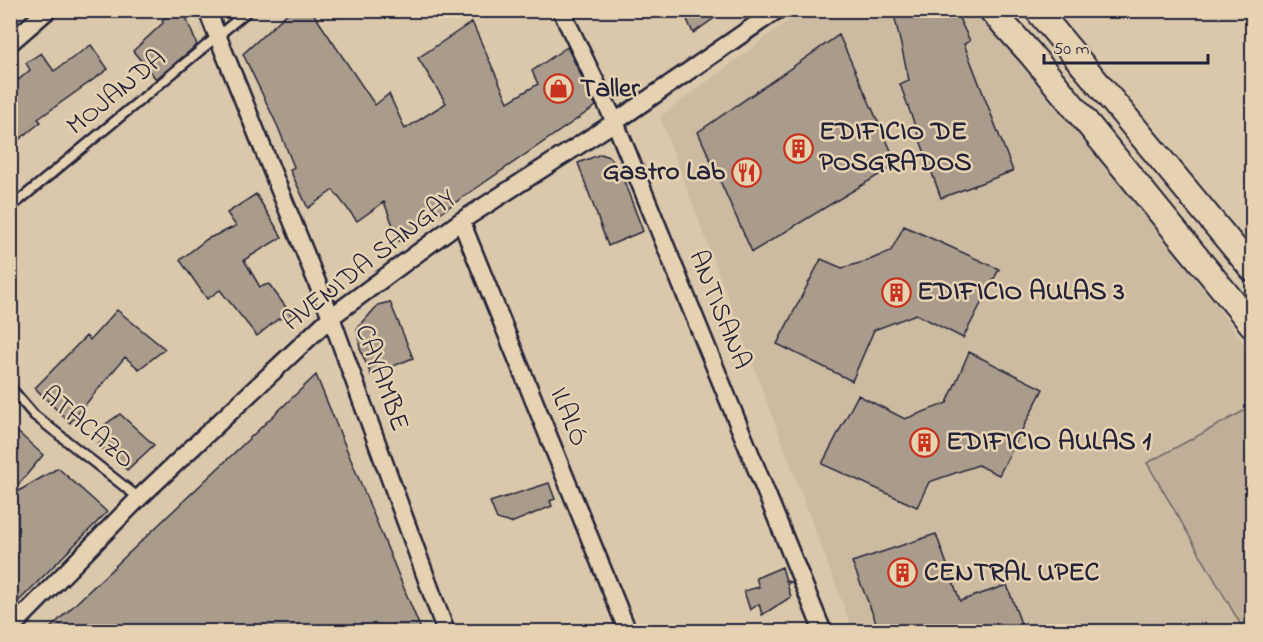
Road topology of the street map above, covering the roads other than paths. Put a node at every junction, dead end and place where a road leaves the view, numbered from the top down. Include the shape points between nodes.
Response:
1 (48, 10) edge
2 (207, 10) edge
3 (249, 10) edge
4 (561, 10) edge
5 (777, 10) edge
6 (990, 10) edge
7 (1037, 10) edge
8 (218, 38) junction
9 (10, 43) edge
10 (615, 122) junction
11 (10, 208) edge
12 (461, 221) junction
13 (1252, 269) edge
14 (331, 317) junction
15 (1252, 325) edge
16 (10, 387) edge
17 (139, 498) junction
18 (10, 628) edge
19 (446, 632) edge
20 (628, 632) edge
21 (823, 632) edge

1 - 9 street
2 - 8 street, CAYAMBE
3 - 8 lane, MOJANDA
4 - 10 street, ANTISANA
5 - 10 street, AVENIDA SANGAY
6 - 15 main road
7 - 13 main road
8 - 11 lane, MOJANDA
8 - 14 street, CAYAMBE
10 - 12 street, AVENIDA SANGAY
10 - 21 street, ANTISANA
12 - 14 street, AVENIDA SANGAY
12 - 20 street, ILALÓ
14 - 17 street, AVENIDA SANGAY
14 - 19 street, CAYAMBE
16 - 17 lane, ATACAZO via 34,415
17 - 18 street, AVENIDA SANGAY

